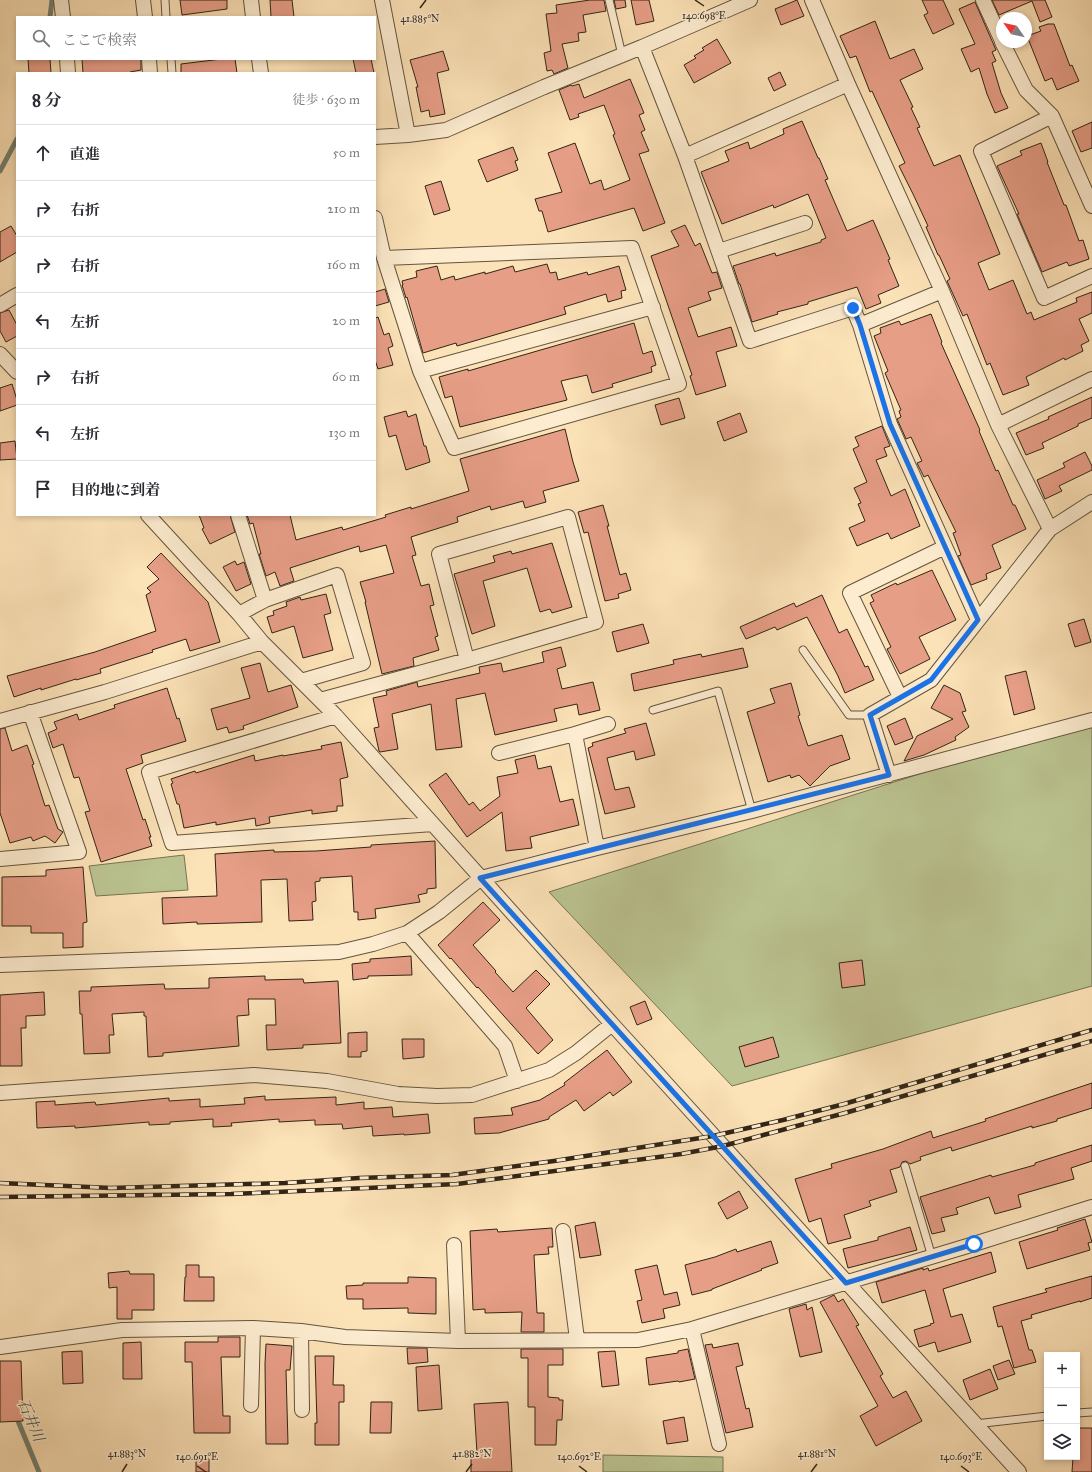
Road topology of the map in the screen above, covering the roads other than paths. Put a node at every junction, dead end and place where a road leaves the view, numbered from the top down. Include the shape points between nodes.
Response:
1 (61, 0) edge
2 (143, 0) edge
3 (164, 0) edge
4 (250, 0) edge
5 (382, 0) edge
6 (609, 0) edge
7 (812, 0) edge
8 (983, 0) edge
9 (745, 1) edge
10 (63, 16) edge
11 (145, 16) edge
12 (166, 16) edge
13 (253, 16) edge
14 (996, 29) edge
15 (642, 47) junction
16 (1005, 48) edge
17 (622, 55) junction
18 (67, 60) edge
19 (149, 60) edge
20 (170, 60) edge
21 (259, 60) edge
22 (68, 72) edge
23 (150, 72) edge
24 (172, 72) edge
25 (261, 72) edge
26 (848, 84) junction
27 (1052, 116) junction
28 (408, 135) junction
29 (376, 136) edge
30 (685, 156) junction
31 (1092, 206) edge
32 (376, 222) edge
33 (805, 223) dead end
34 (719, 251) junction
35 (384, 258) junction
36 (1092, 276) edge
37 (942, 291) junction
38 (16, 296) edge
39 (0, 305) edge
40 (653, 307) junction
41 (860, 325) junction
42 (0, 354) edge
43 (16, 371) edge
44 (420, 371) junction
45 (1092, 379) edge
46 (998, 425) junction
47 (1092, 502) edge
48 (149, 516) edge
49 (238, 516) edge
50 (1050, 530) junction
51 (945, 547) junction
52 (265, 600) junction
53 (239, 614) junction
54 (978, 620) junction
55 (262, 642) junction
56 (803, 650) dead end
57 (467, 660) junction
58 (301, 681) junction
59 (900, 697) junction
60 (320, 700) junction
61 (653, 710) dead end
62 (30, 712) junction
63 (870, 715) junction
64 (336, 716) junction
65 (1092, 720) edge
66 (0, 721) edge
67 (608, 724) dead end
68 (575, 734) junction
69 (499, 753) dead end
70 (889, 775) junction
71 (752, 811) junction
72 (433, 824) junction
73 (597, 848) junction
74 (0, 859) edge
75 (480, 878) junction
76 (407, 933) junction
77 (0, 965) edge
78 (612, 1024) junction
79 (517, 1081) junction
80 (0, 1093) edge
81 (905, 1166) dead end
82 (1092, 1207) edge
83 (563, 1231) dead end
84 (454, 1245) dead end
85 (932, 1257) junction
86 (846, 1283) junction
87 (253, 1328) junction
88 (692, 1329) junction
89 (300, 1331) junction
90 (577, 1339) junction
91 (458, 1341) junction
92 (0, 1347) edge
93 (251, 1405) dead end
94 (302, 1410) dead end
95 (1092, 1412) edge
96 (1080, 1413) edge
97 (1044, 1416) edge
98 (975, 1424) junction
99 (719, 1444) dead end
100 (1019, 1472) edge

1 - 10 street
2 - 11 street
3 - 12 lane
4 - 13 street
5 - 28 street
6 - 17 lane
7 - 26 street
8 - 14 street
9 - 15 street
15 - 17 street
15 - 30 street
16 - 27 street via 1026,90
17 - 28 street via 446,130
18 - 22 street
19 - 23 street
20 - 24 lane
21 - 25 street
26 - 30 street
26 - 37 street
27 - 31 street
27 - 36 street via 981,151 1044,298
28 - 29 street
30 - 34 street
32 - 35 street
33 - 34 street
34 - 41 street via 750,341 853,308
35 - 40 street via 632,248
35 - 44 street
37 - 41 street
37 - 46 street
38 - 39 street
40 - 44 street
40 - 44 street via 679,384 454,448
41 - 51 street via 890,424
42 - 43 street
45 - 46 street
46 - 50 street
47 - 50 street
48 - 53 street
49 - 52 street
50 - 54 street
51 - 54 street
51 - 59 street via 850,593
52 - 53 street
52 - 58 street via 337,575 363,663
53 - 55 street
54 - 59 street via 931,680
55 - 58 street
55 - 62 street via 105,692
56 - 63 lane via 849,715
57 - 57 street via 596,622 568,517 440,554
57 - 60 street
58 - 60 street
59 - 63 street
60 - 64 street
61 - 71 lane via 718,691
62 - 66 street
62 - 74 street via 79,852
63 - 70 street
64 - 72 street
64 - 72 street via 149,772 172,843
65 - 70 street
67 - 68 street
68 - 69 street
68 - 73 street
70 - 71 street
71 - 73 street
72 - 75 street
73 - 75 street
75 - 76 street via 439,912
75 - 78 street
76 - 77 street via 339,952
76 - 79 street via 505,1046
78 - 79 street via 576,1053 549,1070
78 - 86 street
79 - 80 street via 472,1095 437,1096 398,1094 327,1081 254,1075
81 - 85 lane
82 - 85 street
83 - 90 street
84 - 91 street
85 - 86 street
86 - 88 street
86 - 98 street
87 - 89 street
87 - 92 street via 122,1330
87 - 93 street
88 - 90 street via 638,1340
88 - 99 street
89 - 91 street via 345,1337
89 - 94 street
90 - 91 street
95 - 96 lane
97 - 98 lane
98 - 100 street

